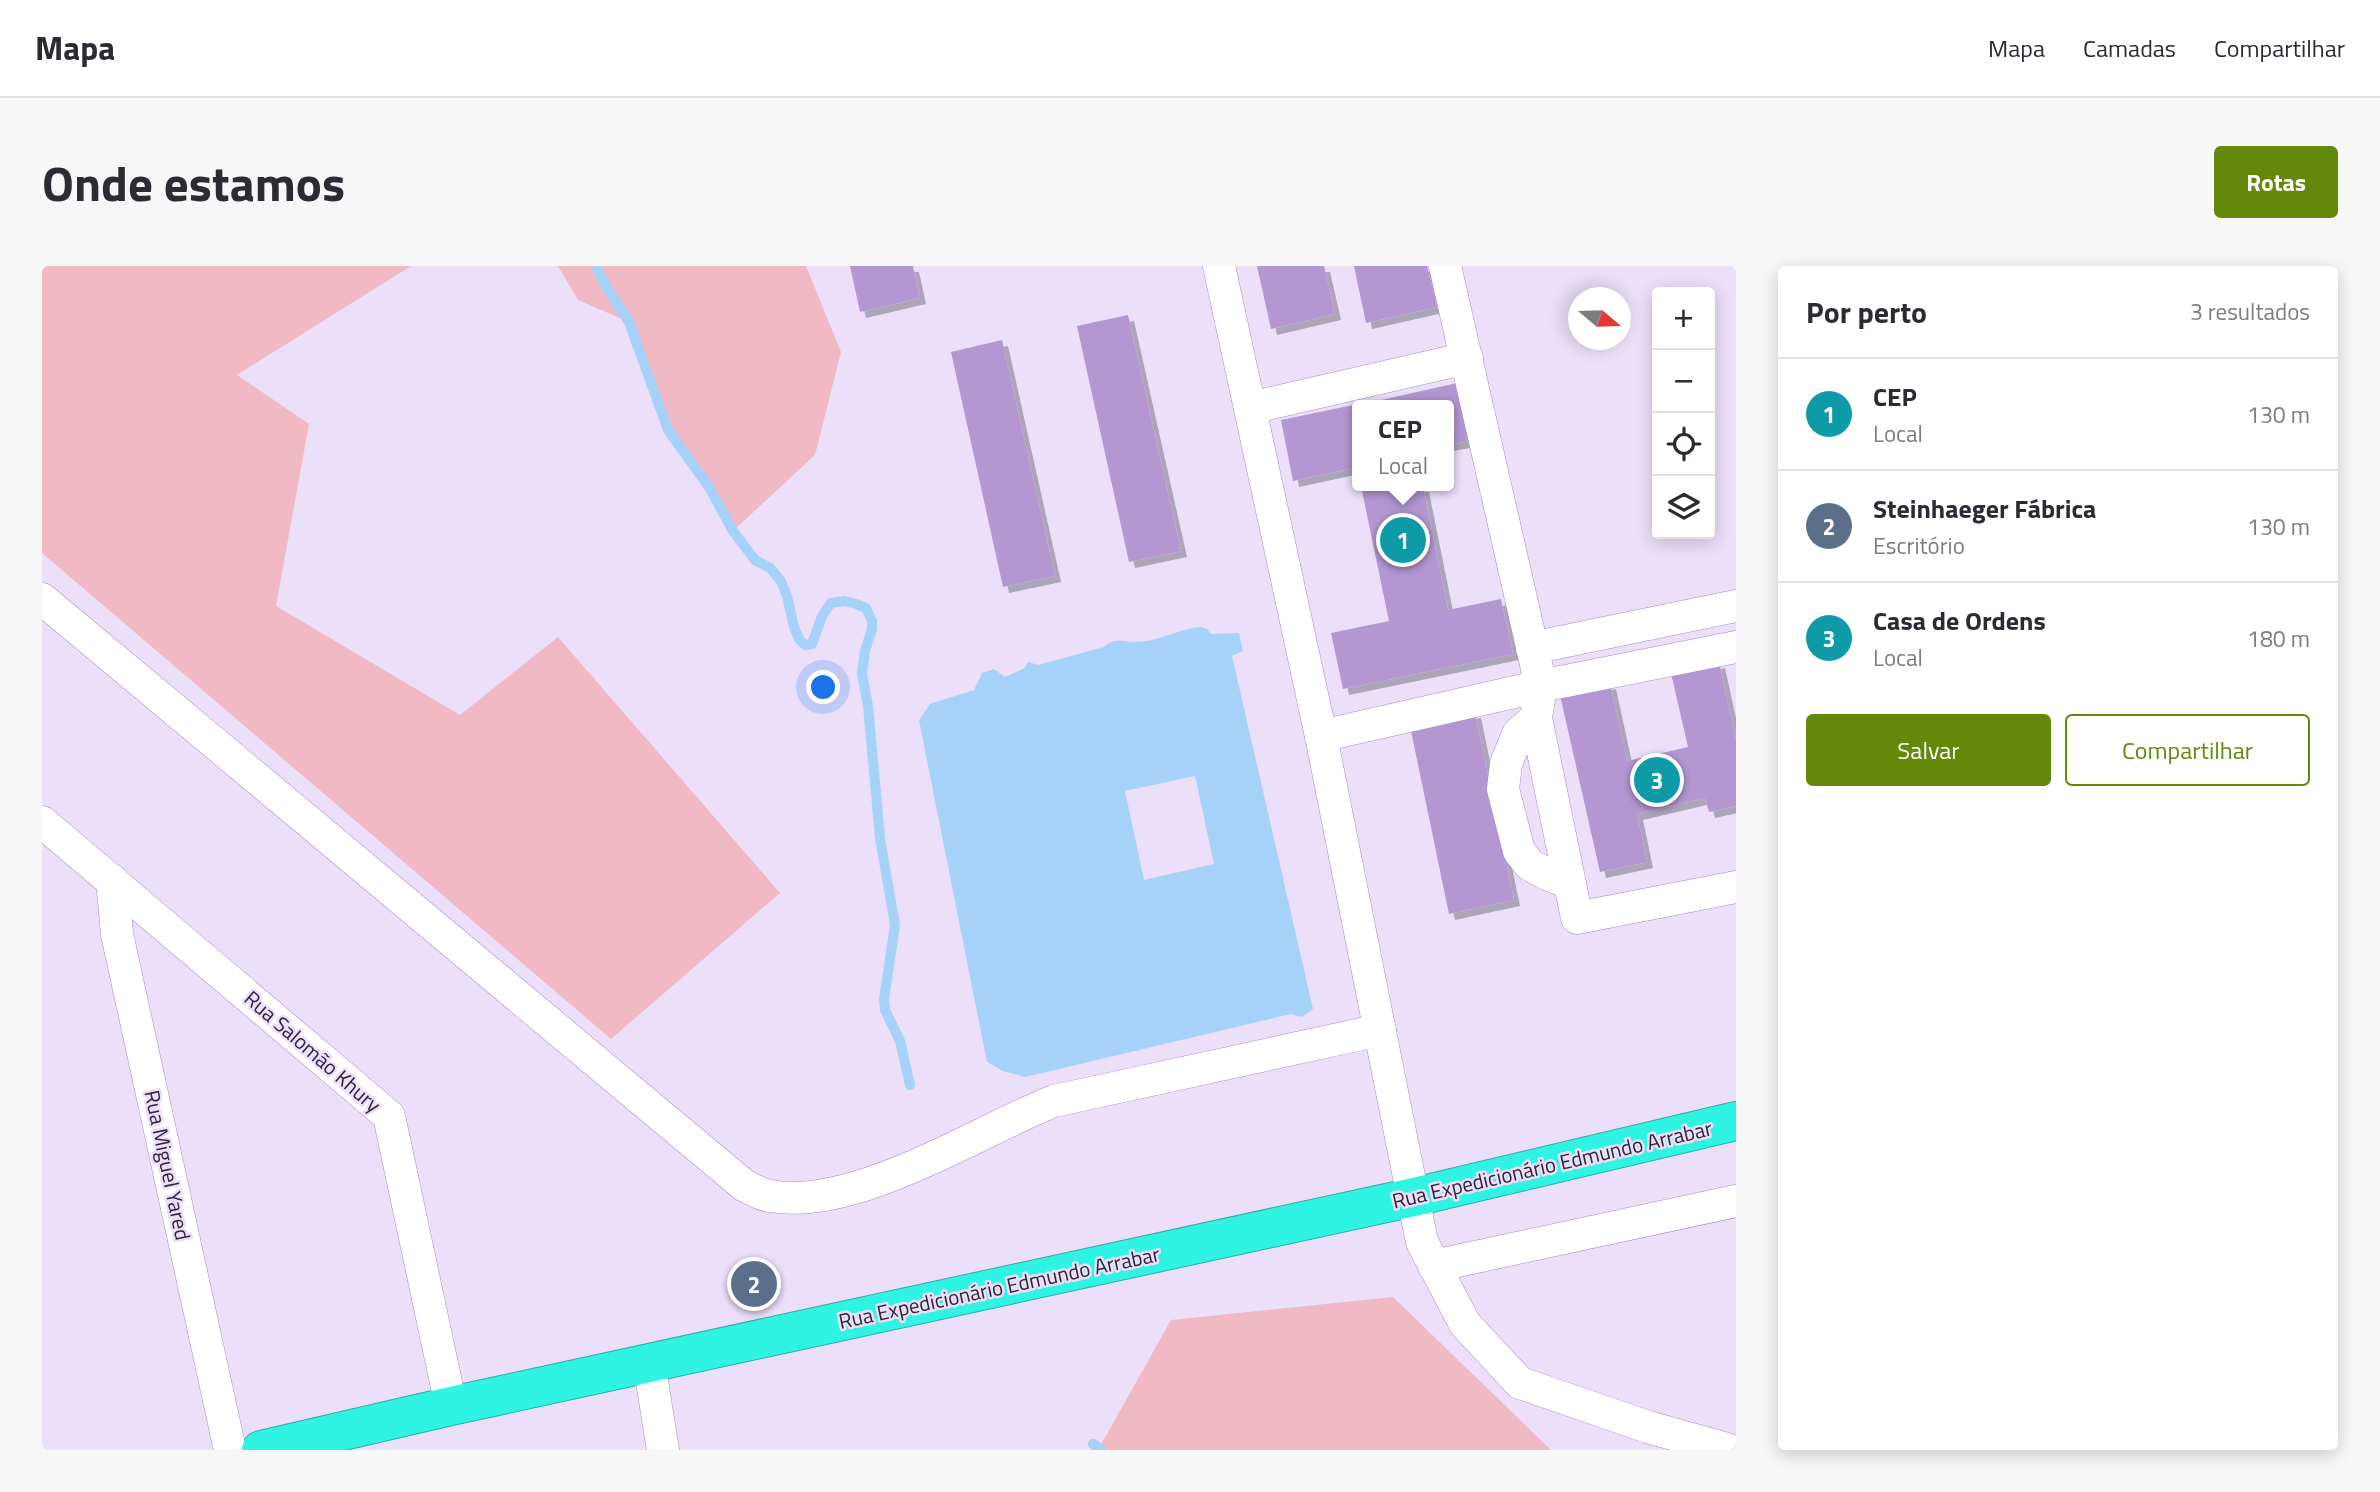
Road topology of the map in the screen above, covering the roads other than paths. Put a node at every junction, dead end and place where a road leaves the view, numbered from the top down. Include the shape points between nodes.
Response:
1 (1219, 266) edge
2 (1445, 266) edge
3 (1467, 358) junction
4 (1250, 408) junction
5 (42, 600) edge
6 (1736, 606) edge
7 (1736, 647) edge
8 (1532, 648) junction
9 (1541, 686) junction
10 (1536, 718) junction
11 (1321, 736) junction
12 (42, 822) edge
13 (112, 880) junction
14 (1570, 883) junction
15 (1736, 887) edge
16 (1380, 1030) junction
17 (1736, 1121) edge
18 (1414, 1197) junction
19 (1736, 1202) edge
20 (1434, 1266) junction
21 (649, 1363) junction
22 (451, 1406) junction
23 (274, 1449) edge
24 (230, 1450) edge
25 (663, 1450) edge
26 (1733, 1450) edge

1 - 4 street
2 - 3 street
3 - 4 street
3 - 8 street
4 - 11 street
5 - 16 street via 745,1186 768,1196 855,1188 1054,1101
6 - 8 street
7 - 9 street
8 - 9 street
9 - 10 street
9 - 11 street
10 - 14 street
10 - 14 street via 1518,734 1506,764 1503,789 1518,851 1549,876
11 - 16 street
12 - 13 street, Rua Salomão Khury
13 - 22 street, Rua Salomão Khury via 389,1116
13 - 24 street, Rua Miguel Yared via 117,934
14 - 15 street via 1577,918
16 - 18 street
17 - 18 highway, Rua Expedicionário Edmundo Arrabar
18 - 20 street via 1422,1242
18 - 21 highway, Rua Expedicionário Edmundo Arrabar
19 - 20 street
20 - 26 street via 1465,1324 1520,1383 1648,1427
21 - 22 highway, Rua Expedicionário Edmundo Arrabar
21 - 25 street
22 - 23 highway, Rua Expedicionário Edmundo Arrabar

